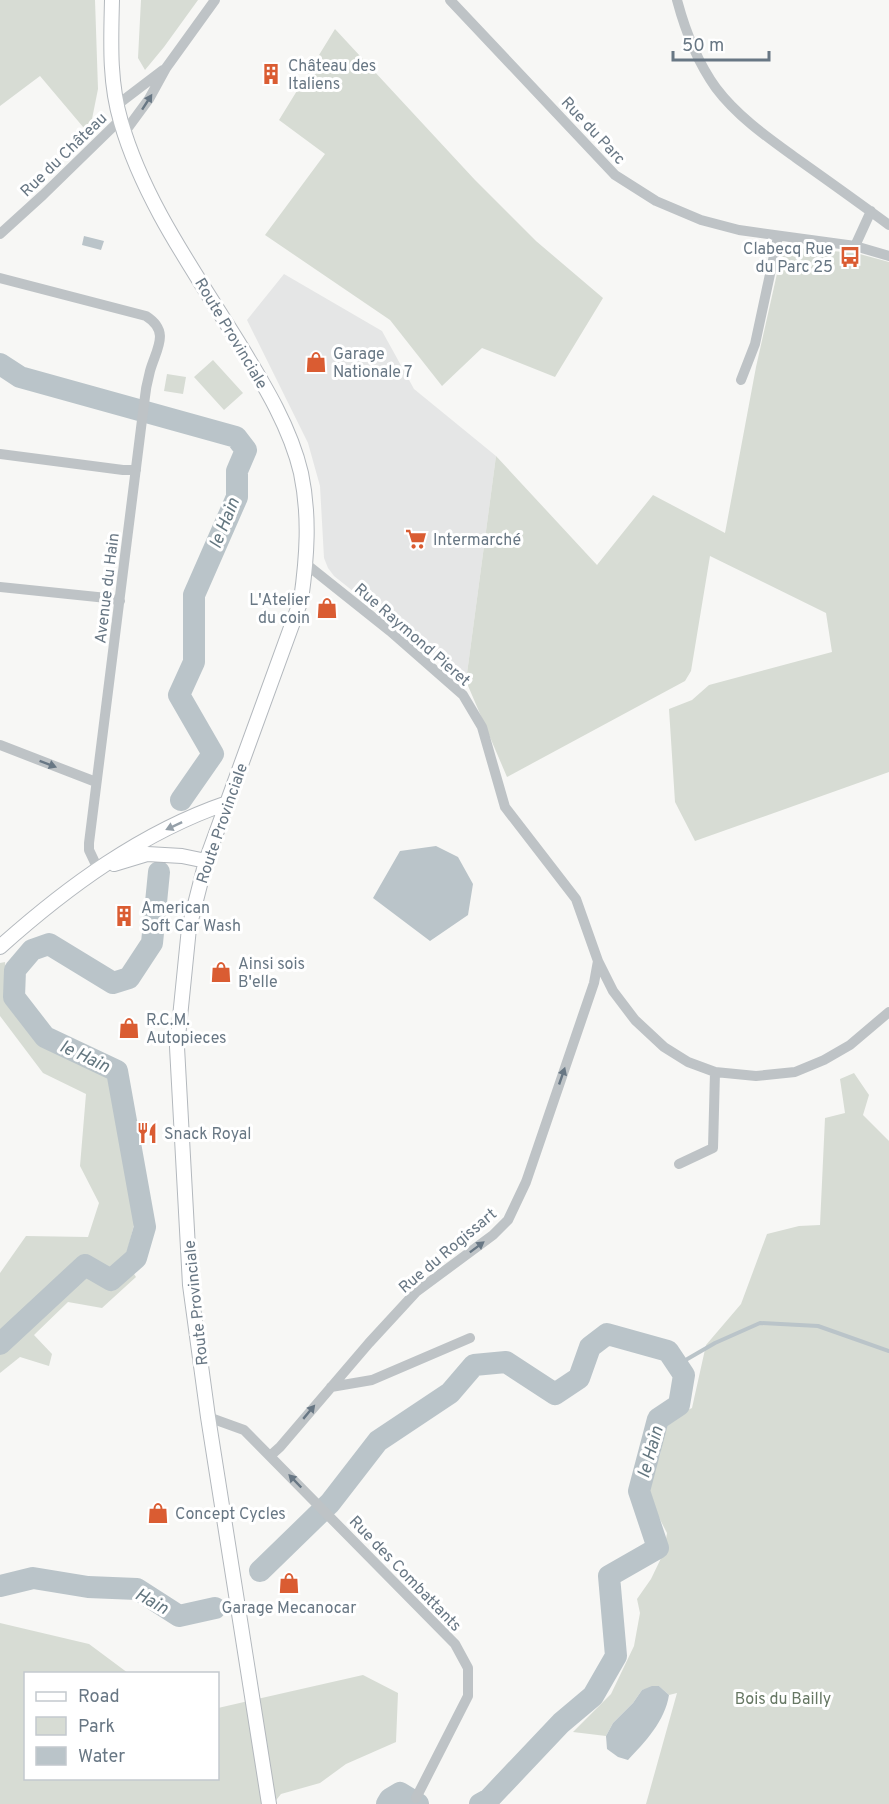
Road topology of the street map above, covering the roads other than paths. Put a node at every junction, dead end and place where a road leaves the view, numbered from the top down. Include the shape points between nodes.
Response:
1 (112, 0) edge
2 (215, 0) edge
3 (450, 0) edge
4 (677, 0) edge
5 (166, 68) junction
6 (117, 105) junction
7 (122, 127) junction
8 (871, 211) junction
9 (889, 225) edge
10 (0, 234) edge
11 (778, 237) junction
12 (855, 246) junction
13 (889, 256) edge
14 (0, 278) edge
15 (741, 380) dead end
16 (0, 454) edge
17 (136, 470) junction
18 (306, 564) junction
19 (0, 587) edge
20 (120, 601) junction
21 (0, 745) edge
22 (96, 783) junction
23 (227, 803) junction
24 (206, 861) junction
25 (98, 869) junction
26 (0, 947) edge
27 (598, 961) junction
28 (889, 1012) edge
29 (715, 1072) junction
30 (679, 1164) dead end
31 (470, 1338) dead end
32 (331, 1387) junction
33 (208, 1416) junction
34 (270, 1456) junction
35 (416, 1798) dead end
36 (269, 1804) edge

1 - 6 main road, Route Provinciale via 111,58
2 - 5 street, Rue du Château
3 - 11 street, Rue du Parc via 615,175 656,201 701,220
4 - 8 street via 689,36 717,89 764,135
5 - 6 street, Rue du Château
7 -> 5 street, Rue du Château via 149,99
6 - 7 main road, Route Provinciale
7 - 10 street, Rue du Château
7 - 18 main road, Route Provinciale via 154,203 262,381 290,439 301,473 308,525
8 - 9 street
8 - 12 street
11 - 12 street, Rue du Parc
11 - 15 street via 755,344
12 - 13 street, Rue du Parc
14 - 17 street, Avenue du Hain via 146,316 155,322 160,331 159,351 151,368 144,404
16 - 17 street
17 - 20 street, Avenue du Hain
18 - 23 main road, Route Provinciale via 301,600
18 - 27 street, Rue Raymond Pieret via 463,695 482,727 505,807 576,899
19 - 20 street
20 - 22 street, Avenue du Hain
21 -> 22 street
22 - 25 street, Avenue du Hain via 88,850
23 - 24 main road, Route Provinciale
23 -> 25 main road via 146,838
24 - 25 main road via 147,854
24 - 33 main road, Route Provinciale via 189,928 177,1047 190,1285
25 - 26 main road
27 - 29 street, Rue Raymond Pieret via 613,991 635,1020 664,1047
32 -> 27 street, Rue du Rogissart via 416,1292 508,1220 529,1173 594,983
28 - 29 street, Rue Raymond Pieret via 850,1045 795,1072 756,1076
29 - 30 street via 713,1148
31 - 32 street via 372,1380
34 -> 32 street, Rue du Rogissart
33 - 34 street, Rue des Combattants via 244,1430
33 - 36 main road, Route Provinciale
35 -> 34 street, Rue des Combattants via 468,1696 468,1668 455,1644

